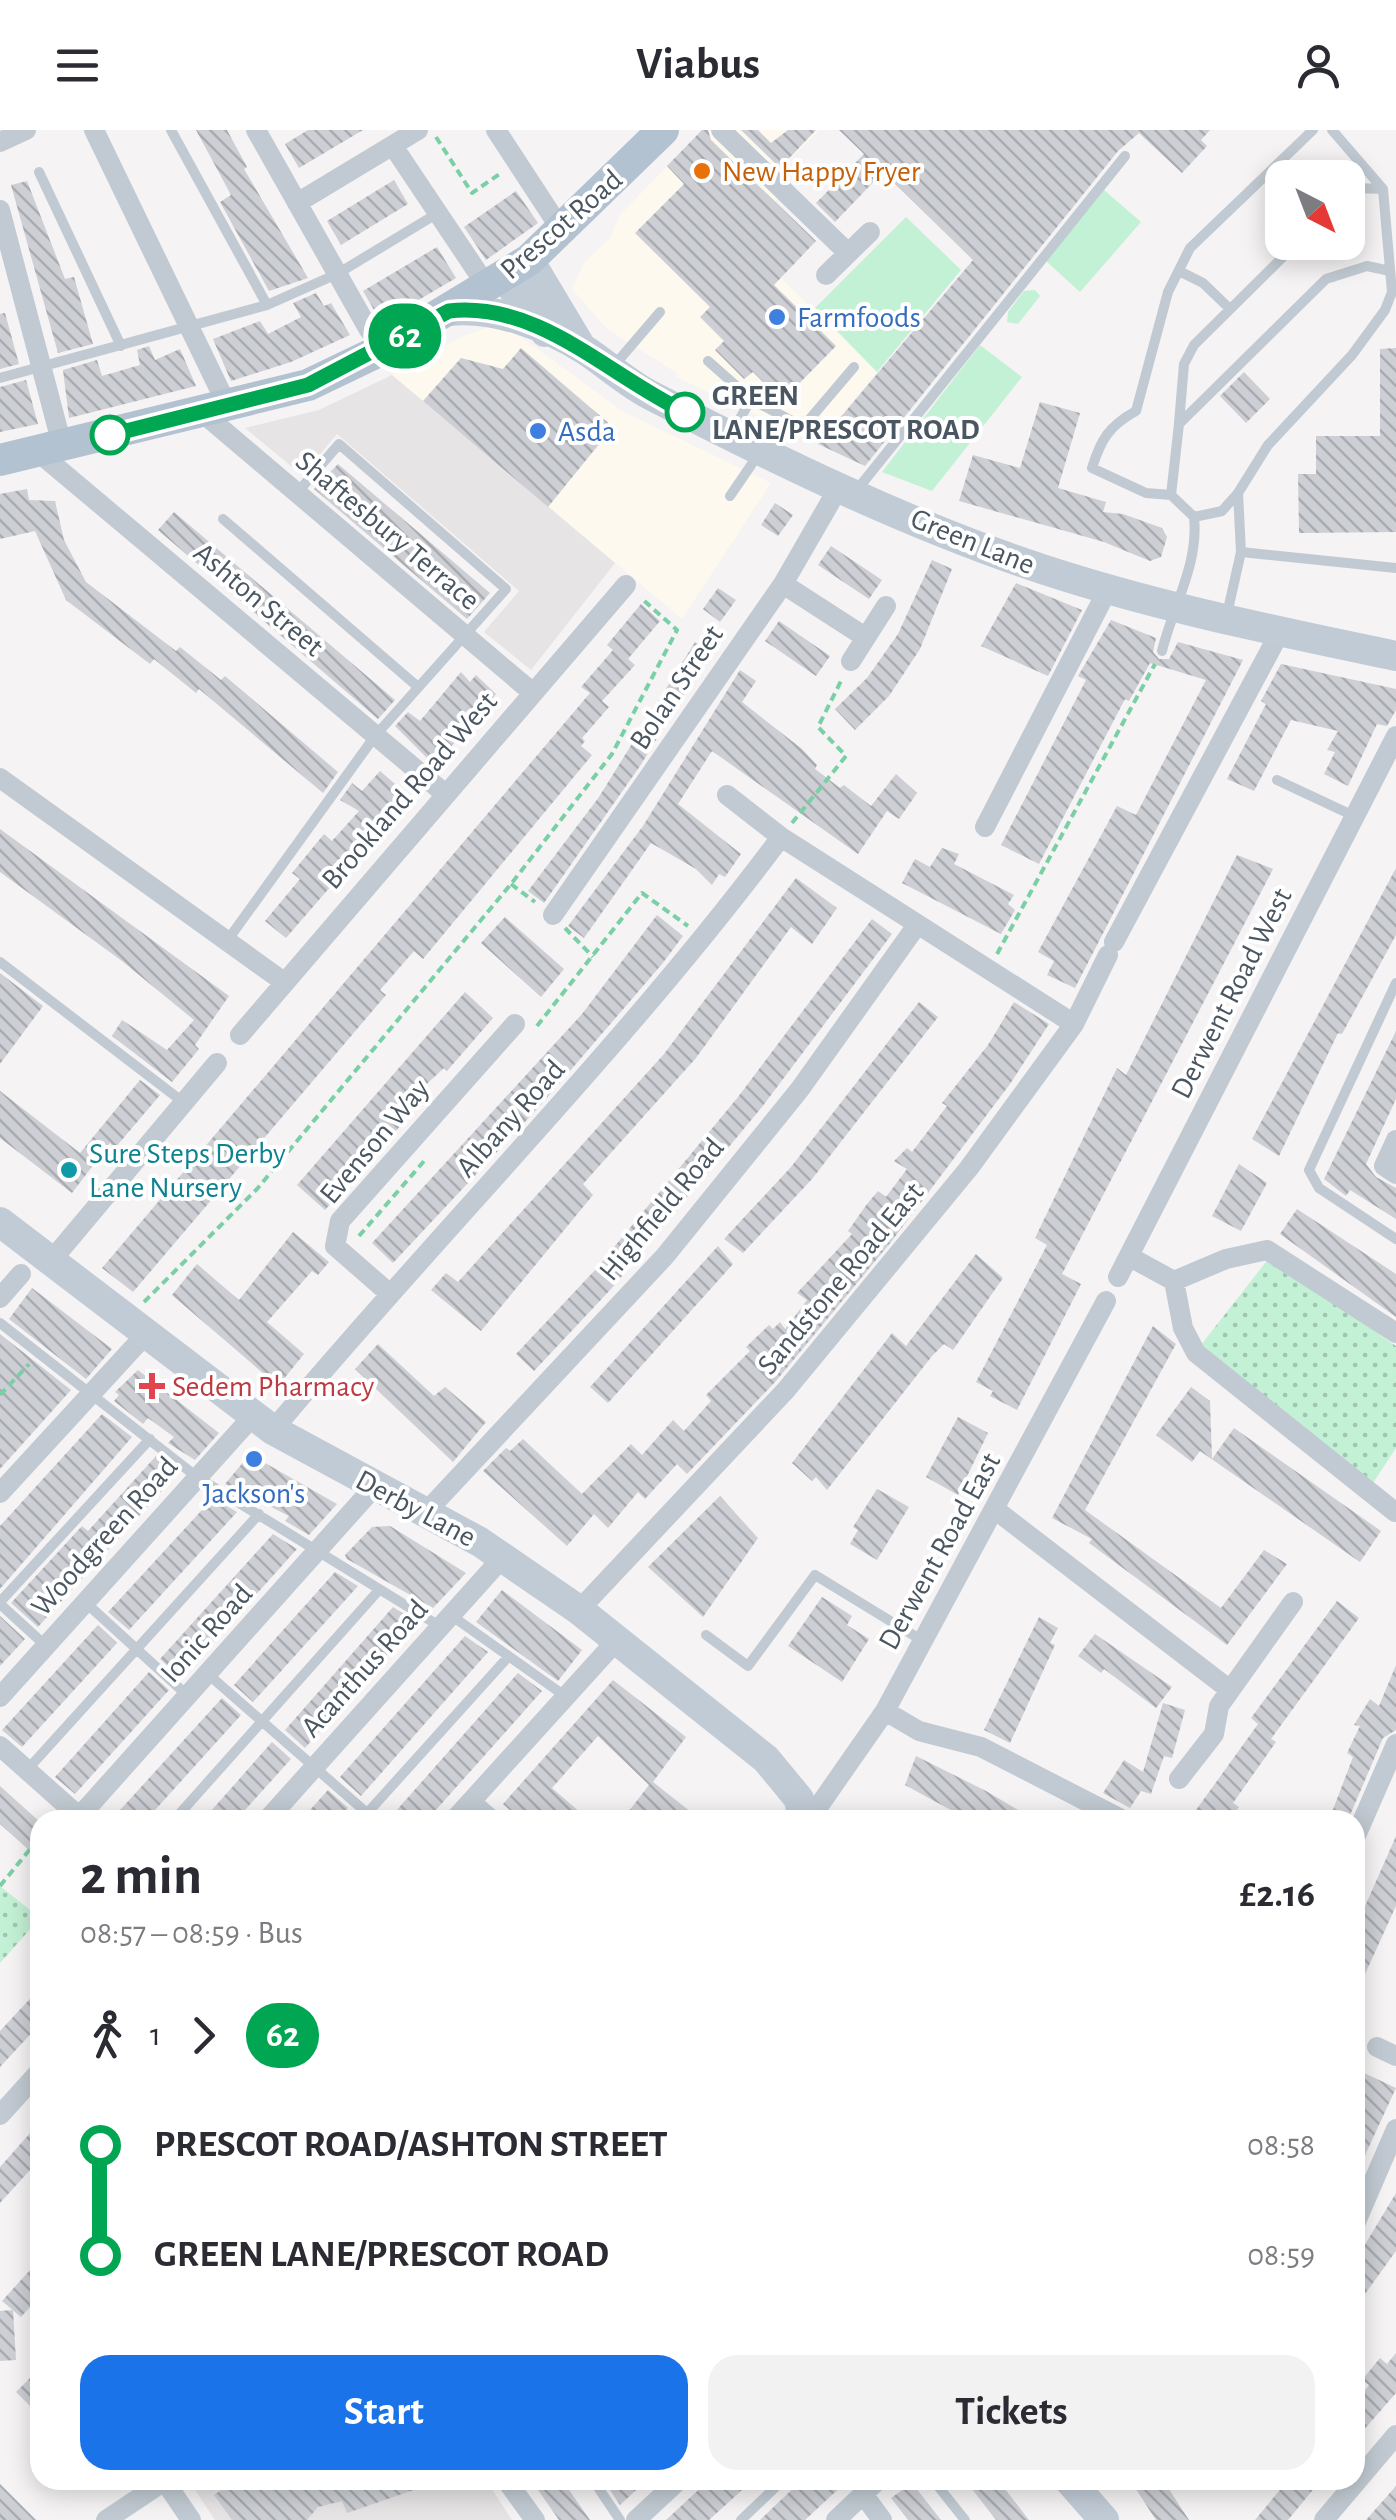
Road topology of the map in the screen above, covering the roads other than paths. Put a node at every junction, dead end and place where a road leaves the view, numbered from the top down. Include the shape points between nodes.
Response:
1 (26, 130) edge
2 (94, 130) edge
3 (171, 130) edge
4 (256, 130) edge
5 (418, 130) edge
6 (496, 130) edge
7 (663, 130) edge
8 (721, 130) edge
9 (1312, 130) edge
10 (1332, 130) edge
11 (0, 142) edge
12 (393, 146) junction
13 (1125, 156) dead end
14 (39, 172) dead end
15 (1365, 188) edge
16 (1383, 189) junction
17 (297, 203) junction
18 (0, 210) edge
19 (439, 212) junction
20 (562, 231) junction
21 (870, 232) dead end
22 (848, 253) junction
23 (1280, 260) edge
24 (1390, 270) junction
25 (1179, 271) junction
26 (336, 274) junction
27 (507, 275) junction
28 (826, 275) dead end
29 (267, 305) junction
30 (1230, 309) junction
31 (449, 311) junction
32 (660, 312) dead end
33 (366, 325) dead end
34 (191, 326) junction
35 (545, 332) junction
36 (121, 346) junction
37 (581, 347) junction
38 (708, 361) dead end
39 (854, 367) dead end
40 (611, 368) junction
41 (40, 369) junction
42 (0, 378) edge
43 (751, 400) junction
44 (216, 411) junction
45 (1179, 424) junction
46 (732, 434) junction
47 (50, 448) junction
48 (762, 449) junction
49 (0, 460) edge
50 (847, 490) junction
51 (297, 493) junction
52 (1238, 493) junction
53 (1171, 494) junction
54 (730, 496) dead end
55 (1194, 517) junction
56 (223, 519) dead end
57 (1241, 552) junction
58 (1396, 568) edge
59 (783, 584) junction
60 (626, 585) road end
61 (1108, 589) junction
62 (1174, 604) junction
63 (886, 606) dead end
64 (1226, 617) junction
65 (1280, 632) junction
66 (466, 636) junction
67 (865, 637) junction
68 (1162, 650) road end
69 (1396, 656) edge
70 (851, 661) road end
71 (418, 687) junction
72 (533, 692) junction
73 (375, 736) junction
74 (1396, 736) edge
75 (0, 778) edge
76 (1277, 780) dead end
77 (444, 793) junction
78 (727, 795) dead end
79 (1355, 816) junction
80 (985, 827) dead end
81 (782, 836) junction
82 (553, 915) dead end
83 (917, 925) junction
84 (227, 942) junction
85 (0, 962) edge
86 (284, 982) junction
87 (1396, 984) edge
88 (515, 1024) dead end
89 (1074, 1024) junction
90 (240, 1035) dead end
91 (217, 1063) dead end
92 (182, 1102) junction
93 (1396, 1140) edge
94 (1390, 1170) edge
95 (0, 1222) edge
96 (1396, 1239) edge
97 (1130, 1257) junction
98 (52, 1262) junction
99 (20, 1275) dead end
100 (1118, 1278) dead end
101 (1174, 1281) junction
102 (390, 1294) junction
103 (0, 1298) edge
104 (1106, 1301) dead end
105 (0, 1323) edge
106 (138, 1326) junction
107 (1396, 1333) edge
108 (92, 1393) junction
109 (263, 1423) junction
110 (150, 1439) junction
111 (197, 1477) junction
112 (375, 1486) junction
113 (0, 1493) edge
114 (996, 1511) junction
115 (426, 1512) junction
116 (1395, 1512) edge
117 (259, 1514) junction
118 (321, 1550) junction
119 (504, 1556) junction
120 (379, 1590) junction
121 (85, 1602) junction
122 (1293, 1602) dead end
123 (0, 1603) edge
124 (580, 1610) junction
125 (446, 1622) junction
126 (706, 1635) dead end
127 (618, 1639) junction
128 (924, 1642) junction
129 (46, 1646) junction
130 (136, 1649) junction
131 (508, 1657) junction
132 (209, 1675) junction
133 (1230, 1690) junction
134 (566, 1696) junction
135 (0, 1697) edge
136 (189, 1697) junction
137 (885, 1710) junction
138 (262, 1722) junction
139 (1396, 1744) edge
140 (0, 1746) edge
141 (314, 1768) junction
142 (27, 1770) junction
143 (1180, 1779) dead end
144 (470, 1802) junction
145 (72, 1810) edge
146 (88, 1810) edge
147 (183, 1810) edge
148 (276, 1810) edge
149 (359, 1810) edge
150 (375, 1810) edge
151 (463, 1810) edge
152 (480, 1810) edge
153 (803, 1810) edge
154 (813, 1810) edge
155 (1104, 1810) edge
156 (1365, 1815) edge
157 (30, 2082) edge
158 (0, 2115) edge
159 (1396, 2130) edge
160 (1365, 2201) edge
161 (1396, 2435) edge
162 (1365, 2472) edge
163 (150, 2490) edge
164 (172, 2490) edge
165 (513, 2490) edge
166 (600, 2490) edge
167 (669, 2490) edge
168 (773, 2490) edge
169 (867, 2490) edge
170 (871, 2490) edge
171 (941, 2490) edge
172 (1086, 2490) edge
173 (1349, 2490) edge
174 (106, 2520) edge
175 (191, 2520) edge
176 (535, 2520) edge
177 (620, 2520) edge
178 (636, 2520) edge
179 (741, 2520) edge
180 (836, 2520) edge
181 (882, 2520) edge
182 (965, 2520) edge
183 (1104, 2520) edge
184 (1324, 2520) edge

1 - 11 street
2 - 34 street
3 - 29 lane
4 - 17 street
5 - 12 street
6 - 20 street
7 - 20 main road, Prescot Road
8 - 22 street
9 - 25 lane via 1190,248
10 - 16 lane
12 - 17 street
12 - 19 street
13 - 50 lane
14 - 36 lane
15 - 16 lane
16 - 24 lane
17 - 26 street
18 - 41 street
19 - 26 lane
19 - 27 street
20 - 27 main road, Prescot Road
21 - 22 street
22 - 28 street
23 - 30 lane
24 - 45 lane via 1368,266 1326,279
24 - 52 lane via 1385,310 1268,445
25 - 30 lane via 1204,283
25 - 53 lane via 1136,411 1102,438 1092,468 1146,493
26 - 29 lane
26 - 33 street
27 - 31 main road, Prescot Road
27 - 35 main road
27 - 37 main road, Green Lane
29 - 34 lane
30 - 45 lane via 1184,364
31 - 35 main road, Green Lane via 491,312
31 - 44 main road, Prescot Road via 308,385
32 - 40 lane
34 - 36 lane
34 - 44 street
35 - 37 main road, Green Lane
36 - 41 lane
37 - 40 main road, Green Lane
38 - 43 lane
39 - 43 lane via 803,427
40 - 46 main road, Green Lane via 650,396
41 - 42 lane
41 - 47 street
43 - 46 lane
44 - 47 main road, Prescot Road
44 - 51 street, Shaftesbury Terrace
45 - 53 lane
46 - 48 main road, Green Lane
47 - 49 main road, Prescot Road
47 - 73 street, Ashton Street
48 - 50 main road, Green Lane
48 - 54 lane
50 - 59 street, Bolan Street
50 - 61 main road, Green Lane
51 - 66 street, Shaftesbury Terrace
51 - 66 lane via 339,444 506,589
52 - 55 lane via 1222,511
52 - 57 lane
53 - 55 lane
55 - 62 lane via 1194,556
56 - 71 lane
57 - 58 lane
57 - 64 lane
59 - 67 street
59 - 82 street, Bolan Street
60 - 72 street, Brookland Road West
61 - 62 main road, Green Lane
61 - 80 street
62 - 64 main road, Green Lane
62 - 68 lane
63 - 67 street
64 - 65 main road, Green Lane
65 - 69 main road, Green Lane
65 - 89 street, Sandstone Road East
66 - 71 lane
66 - 72 street, Shaftesbury Terrace
67 - 70 street
71 - 73 lane
72 - 77 street, Brookland Road West
73 - 77 street, Ashton Street
73 - 84 lane
74 - 79 street, Derwent Road West
75 - 84 street
76 - 79 lane
77 - 86 street, Brookland Road West
78 - 81 street
79 - 97 street, Derwent Road West
81 - 83 street
81 - 102 street, Albany Road via 705,939
83 - 89 street
83 - 115 street, Highfield Road via 800,1088 666,1256
84 - 86 street
85 - 92 lane
86 - 90 street, Brookland Road West
87 - 96 lane via 1309,1170 1319,1188
88 - 102 street, Evenson Way via 340,1221 334,1246
89 - 124 street, Sandstone Road East via 970,1168 786,1390
91 - 92 street
92 - 98 street
93 - 94 street
95 - 98 main road, Derby Lane
97 - 100 street, Derwent Road West
97 - 101 street
98 - 106 main road, Derby Lane
99 - 103 street
101 - 107 street via 1236,1255 1267,1250
101 - 116 street via 1183,1328 1196,1353
102 - 109 street, Albany Road
104 - 114 street, Derwent Road East
105 - 108 lane
106 - 108 street
106 - 109 main road, Derby Lane
108 - 110 lane
108 - 113 street
109 - 111 street, Woodgreen Road
109 - 112 main road, Derby Lane
110 - 111 lane
110 - 123 lane
111 - 117 lane
111 - 121 street, Woodgreen Road
112 - 115 main road, Derby Lane
112 - 118 street, Ionic Road
114 - 128 street, Derwent Road East
114 - 133 street
115 - 119 main road, Derby Lane
117 - 118 lane
117 - 130 lane
118 - 120 lane
118 - 132 street, Ionic Road
119 - 124 main road, Derby Lane
119 - 125 street, Acanthus Road
120 - 125 lane
120 - 138 lane
121 - 129 street, Woodgreen Road
121 - 130 lane
122 - 133 street
123 - 129 lane
124 - 127 main road, Derby Lane
125 - 131 lane
125 - 141 street, Acanthus Road
126 - 128 lane via 748,1666 815,1574
127 - 134 street
127 - 153 main road, Derby Lane via 766,1760
128 - 137 street, Derwent Road East
129 - 135 street, Woodgreen Road
130 - 136 lane
130 - 142 lane
131 - 134 lane
131 - 150 lane
132 - 136 street, Ionic Road
132 - 138 lane
133 - 143 street via 1214,1734
134 - 144 street
136 - 146 street, Ionic Road
137 - 154 street, Derwent Road East
137 - 155 street via 919,1731 981,1747
138 - 141 lane
138 - 147 lane
139 - 156 street
140 - 142 street
141 - 148 street, Acanthus Road
141 - 149 lane
142 - 145 street
144 - 151 street
144 - 152 street
157 - 158 street
159 - 160 street
161 - 162 street
163 - 174 street
164 - 175 street
165 - 176 street
166 - 177 lane
167 - 178 street
168 - 179 lane
169 - 180 street
170 - 181 street
171 - 182 lane
172 - 183 main road
173 - 184 street

